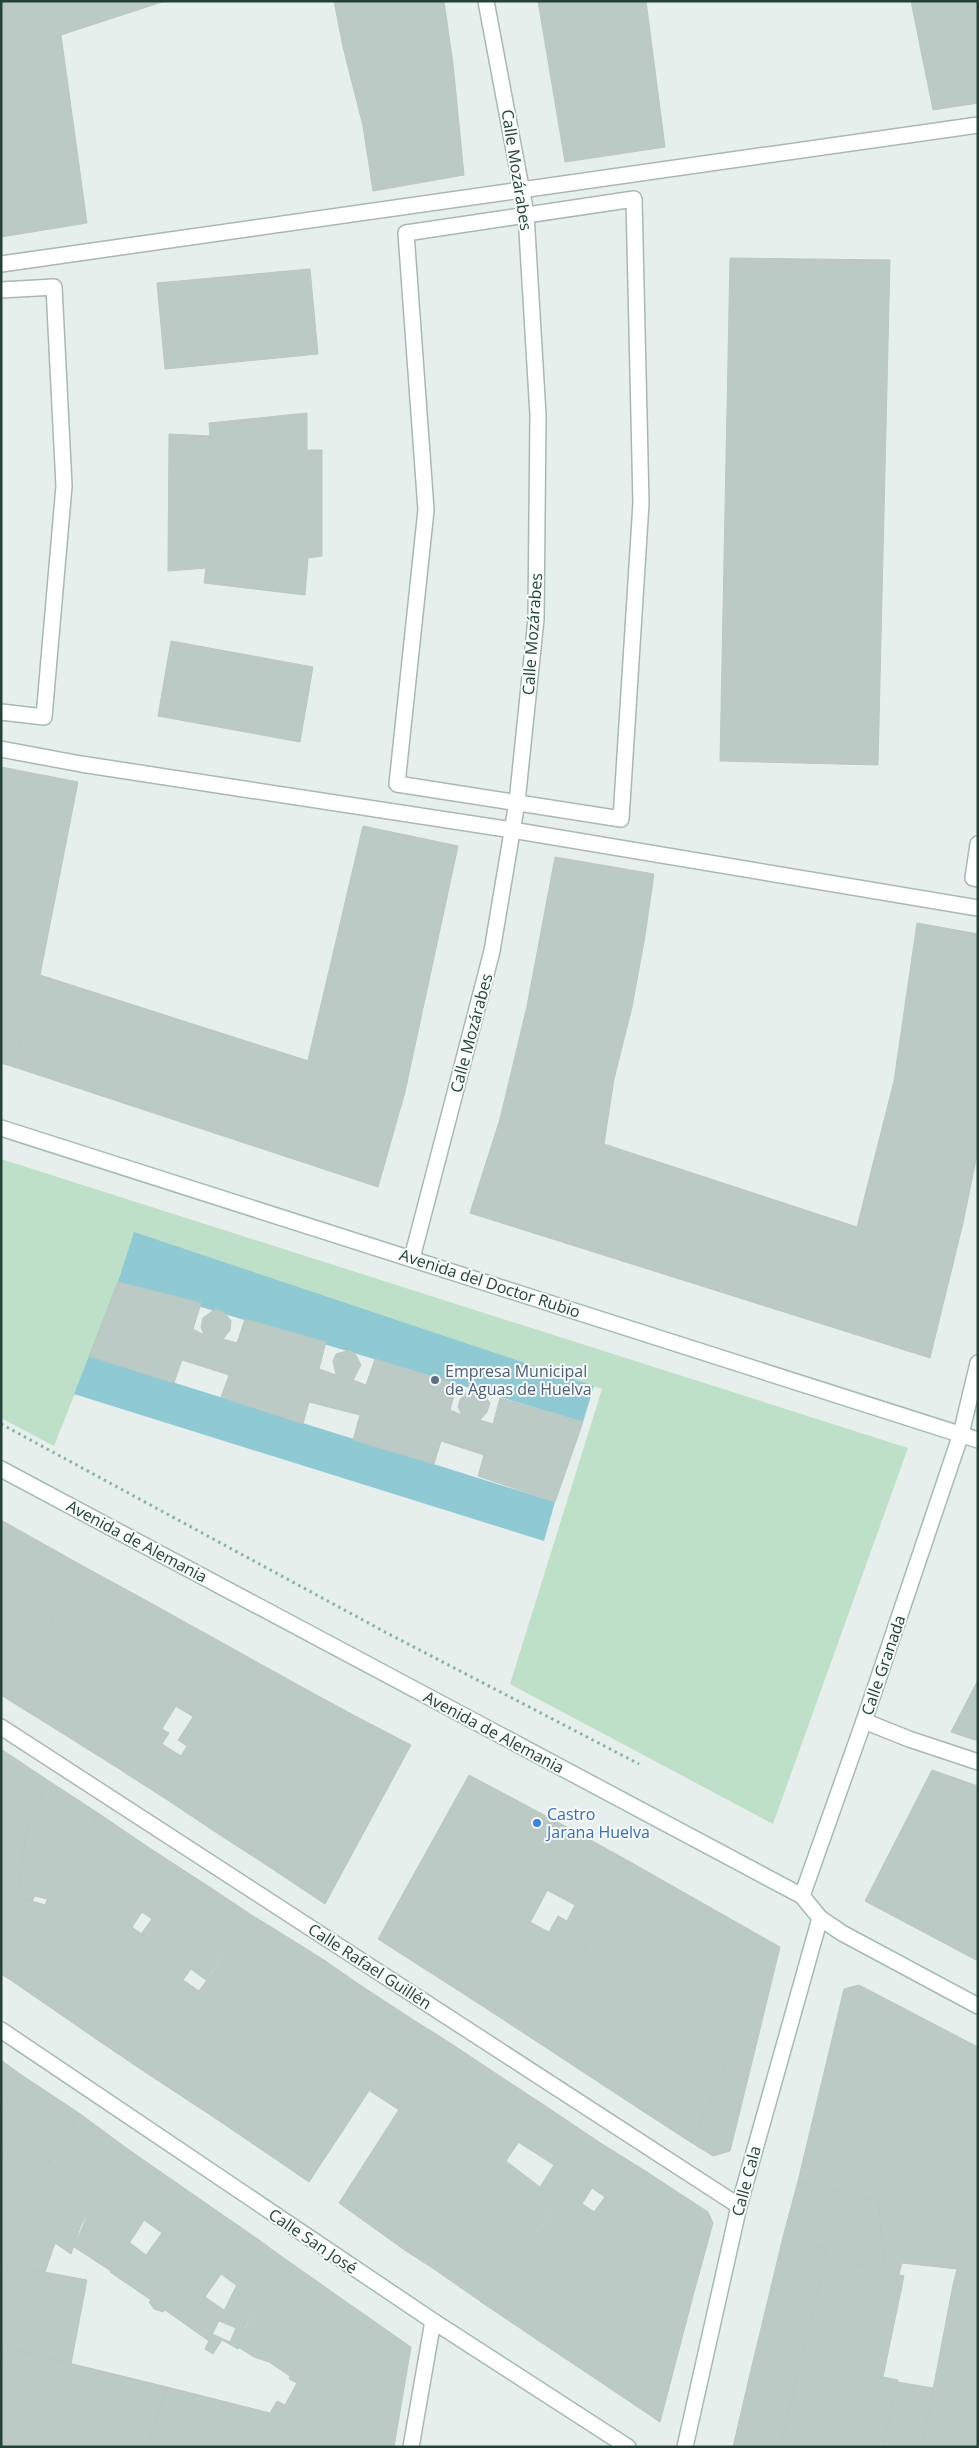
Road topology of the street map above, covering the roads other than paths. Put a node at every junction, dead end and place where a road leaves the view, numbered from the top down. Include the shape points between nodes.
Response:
1 (486, 1) edge
2 (978, 124) edge
3 (521, 190) junction
4 (526, 214) junction
5 (1, 264) edge
6 (1, 290) edge
7 (1, 712) edge
8 (1, 749) edge
9 (517, 802) junction
10 (512, 830) junction
11 (978, 844) edge
12 (978, 879) edge
13 (978, 908) edge
14 (1, 1128) edge
15 (412, 1258) junction
16 (978, 1363) edge
17 (961, 1434) junction
18 (978, 1440) edge
19 (1, 1470) edge
20 (864, 1720) junction
21 (1, 1727) edge
22 (978, 1762) edge
23 (802, 1896) junction
24 (820, 1918) junction
25 (978, 2006) edge
26 (1, 2030) edge
27 (739, 2206) junction
28 (433, 2321) junction
29 (411, 2447) edge
30 (628, 2447) edge
31 (685, 2447) edge

1 - 3 street, Calle Mozárabes
2 - 3 street
3 - 4 street, Calle Mozárabes
3 - 5 street
4 - 9 street, Calle Mozárabes via 538,415 536,619
4 - 9 street via 406,233 426,510 398,784
4 - 9 street via 634,199 641,503 621,819
6 - 7 street via 54,287 64,486 44,717
8 - 10 street
9 - 10 street, Calle Mozárabes
10 - 13 street
10 - 15 street, Calle Mozárabes via 492,951
11 - 12 street via 973,878
14 - 15 street, Avenida del Doctor Rubio
15 - 17 street, Avenida del Doctor Rubio
16 - 17 street, Calle Granada
17 - 18 street, Avenida del Doctor Rubio
17 - 20 street, Calle Granada
19 - 23 street, Avenida de Alemania
20 - 22 street
20 - 23 street, Calle Granada
21 - 27 street, Calle Rafael Guillén
23 - 24 street, Avenida de Alemania
24 - 25 street, Avenida de Alemania
24 - 27 street, Calle Cala
26 - 28 street, Calle San José
27 - 31 street, Calle Cala
28 - 29 street
28 - 30 street, Calle San José

